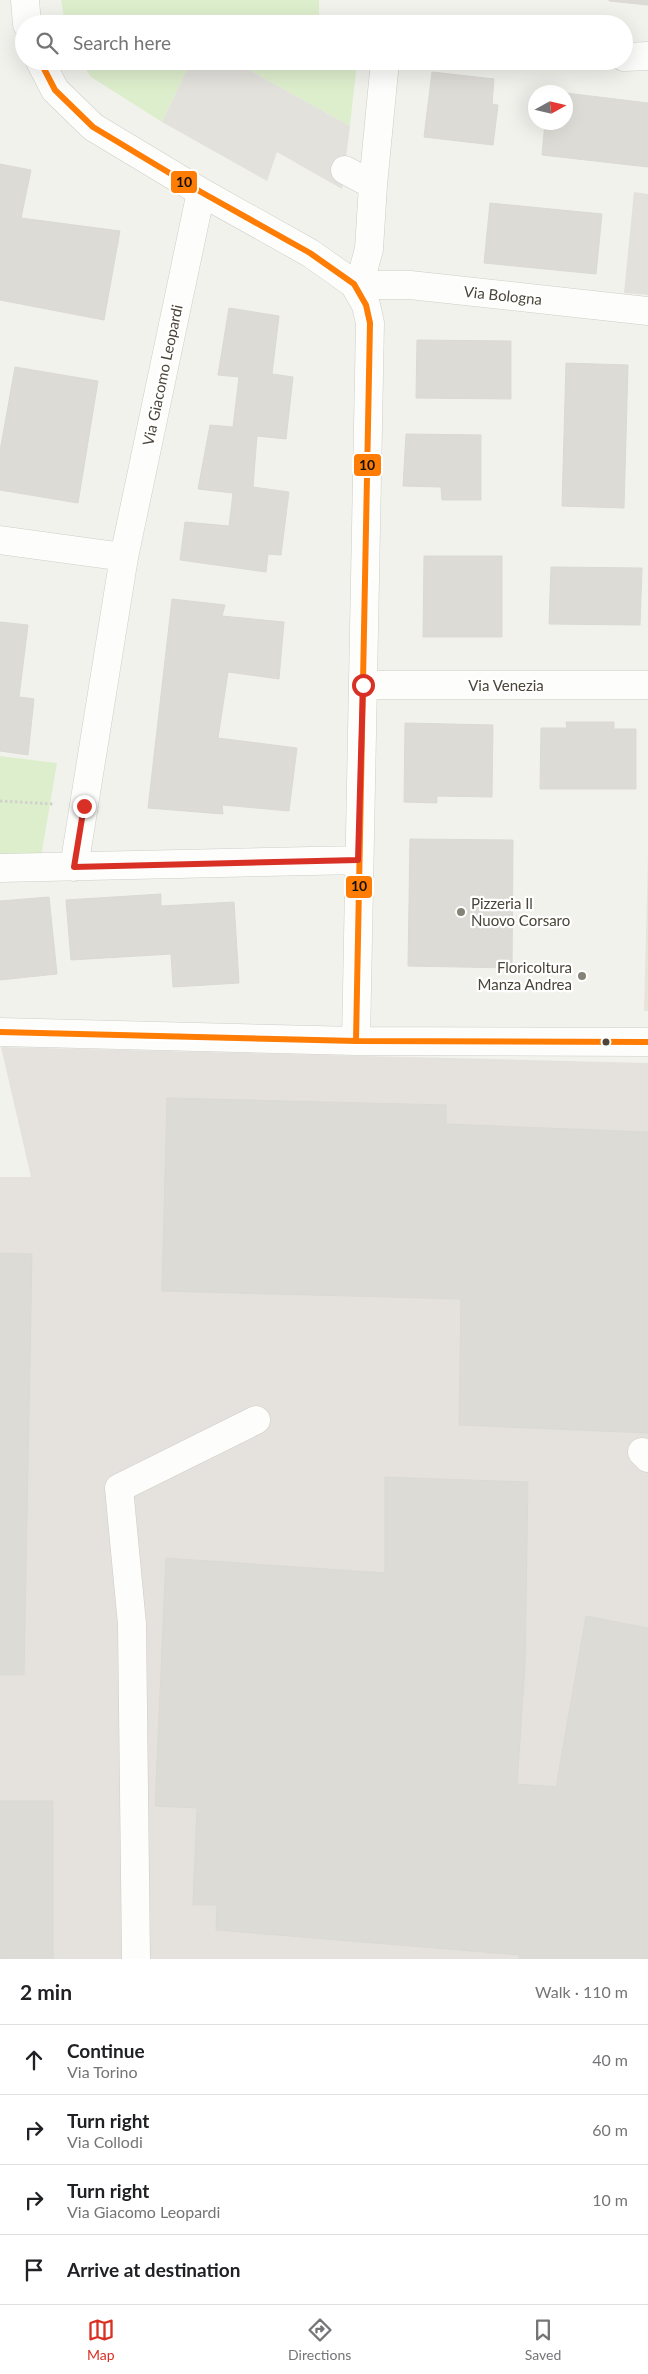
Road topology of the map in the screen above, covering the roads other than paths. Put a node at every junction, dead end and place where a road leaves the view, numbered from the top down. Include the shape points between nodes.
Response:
1 (25, 0) edge
2 (26, 15) edge
3 (648, 56) edge
4 (633, 57) edge
5 (45, 70) edge
6 (384, 70) edge
7 (345, 170) dead end
8 (373, 185) junction
9 (201, 192) junction
10 (358, 290) junction
11 (648, 311) edge
12 (0, 540) edge
13 (124, 557) junction
14 (363, 685) junction
15 (648, 685) edge
16 (358, 860) junction
17 (74, 867) junction
18 (0, 868) edge
19 (0, 1032) edge
20 (356, 1041) junction
21 (648, 1042) edge
22 (256, 1420) dead end
23 (136, 1959) edge

1 - 2 street
3 - 4 street
5 - 9 street via 55,90 93,127
6 - 8 street
7 - 8 street
8 - 10 street via 369,249
9 - 10 street via 310,254
9 - 13 street, Via Giacomo Leopardi
10 - 11 street, Via Bologna via 373,285 410,285
10 - 14 street via 370,323
12 - 13 street
13 - 17 street, Via Giacomo Leopardi
14 - 15 street, Via Venezia
14 - 16 street
16 - 17 street
16 - 20 street
17 - 18 street
19 - 20 street
20 - 21 street
22 - 23 street via 119,1488 132,1624

